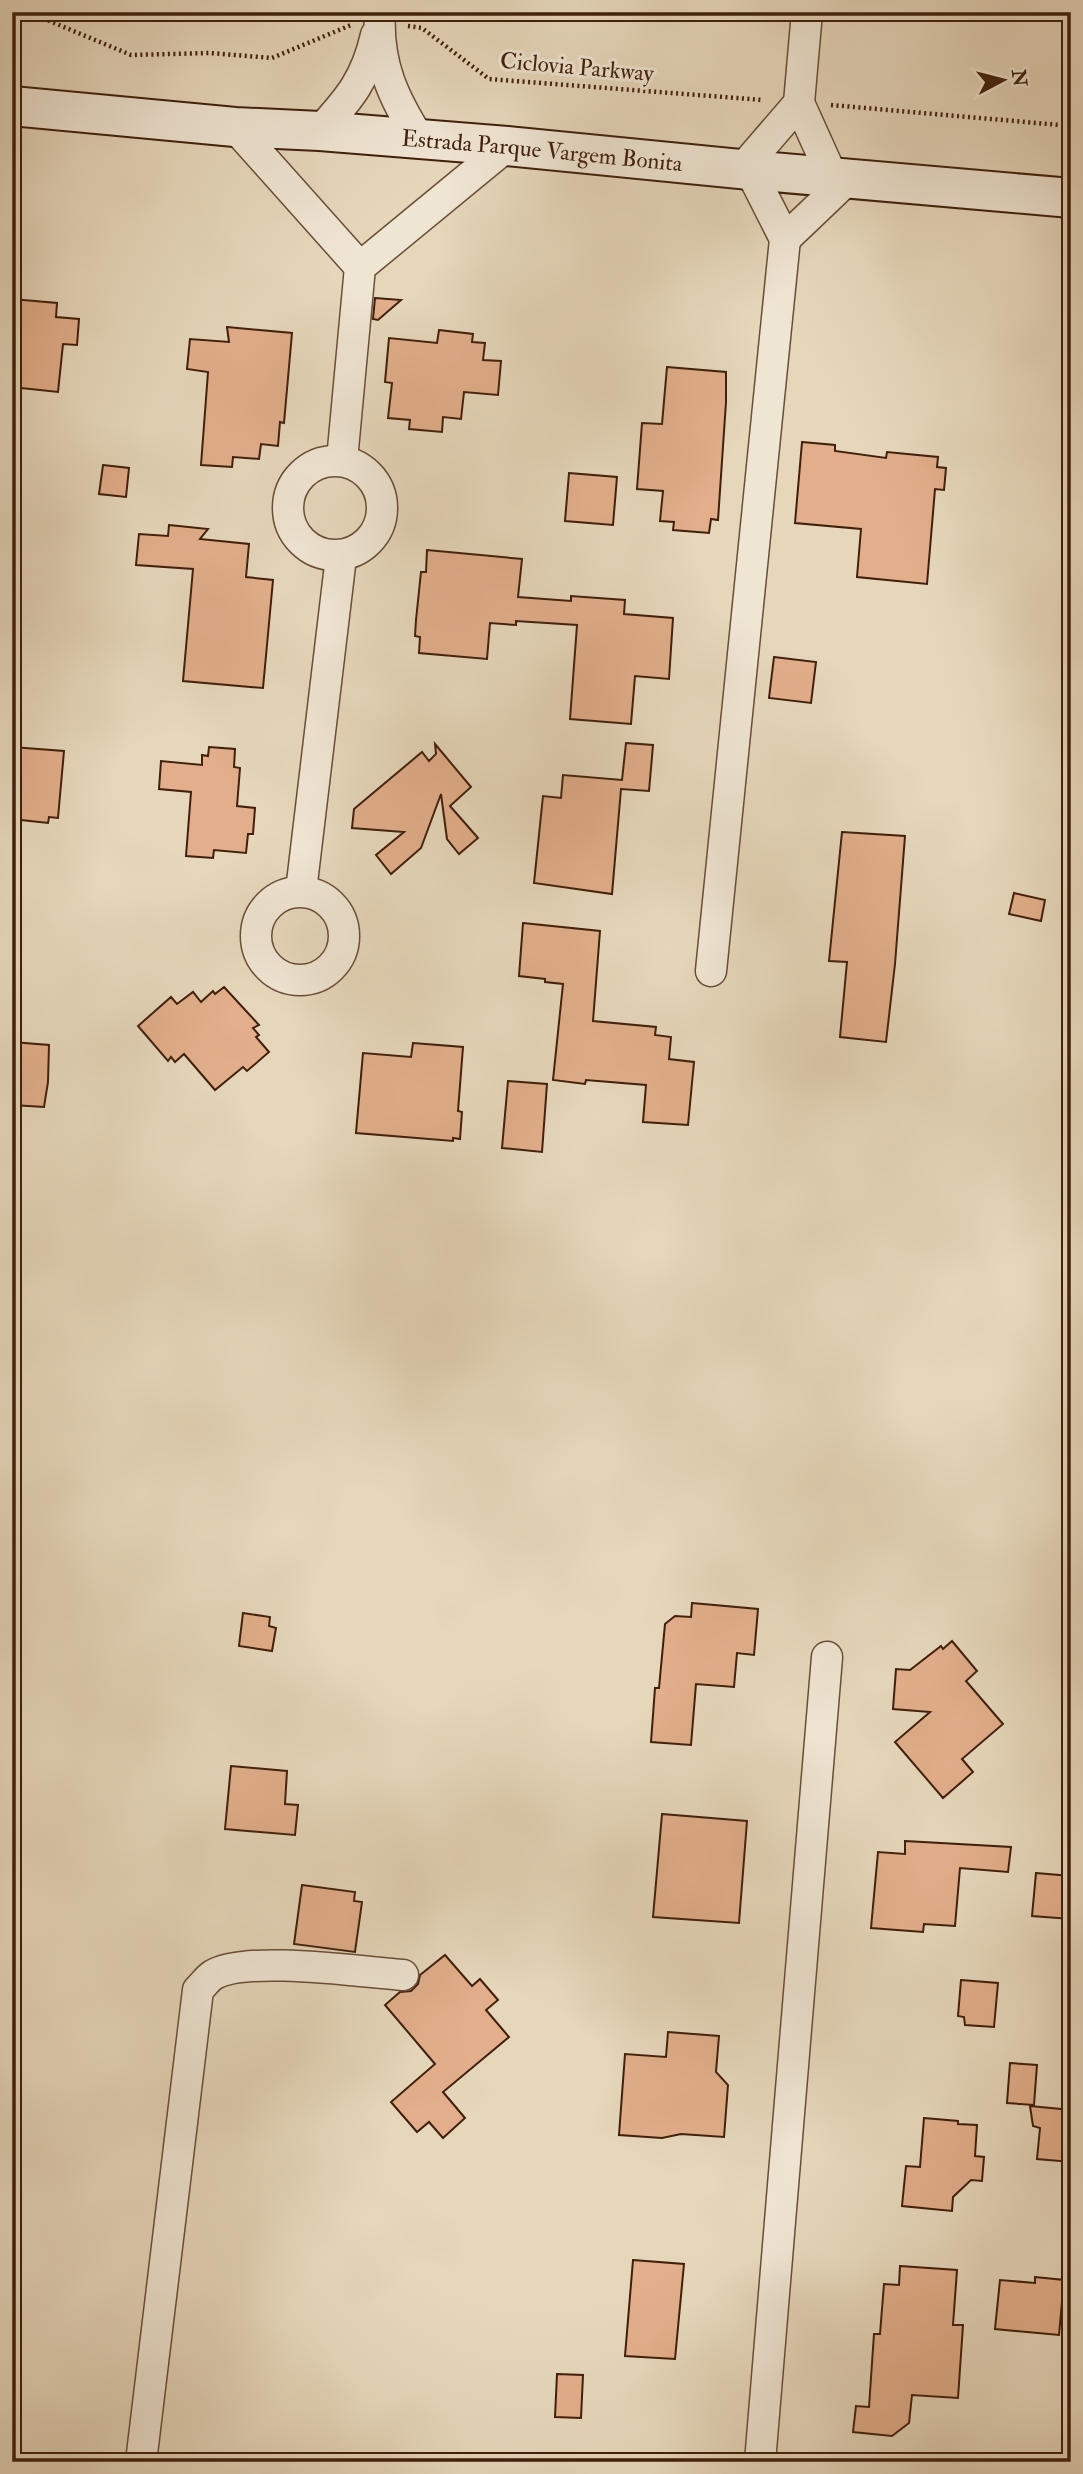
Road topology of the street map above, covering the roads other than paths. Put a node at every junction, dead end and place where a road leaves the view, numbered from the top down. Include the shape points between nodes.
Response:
1 (807, 12) edge
2 (380, 17) edge
3 (799, 103) junction
4 (12, 106) edge
5 (235, 127) junction
6 (320, 131) junction
7 (420, 140) junction
8 (507, 146) junction
9 (746, 169) junction
10 (840, 177) junction
11 (1071, 198) edge
12 (785, 239) junction
13 (360, 267) junction
14 (342, 460) junction
15 (341, 557) junction
16 (301, 891) dead end
17 (711, 971) dead end
18 (827, 1657) dead end
19 (403, 1975) dead end
20 (141, 2462) edge
21 (760, 2462) edge

1 - 3 street
2 - 6 street via 362,80
2 - 7 street via 388,82
3 - 9 street
3 - 10 street
4 - 5 main road, Estrada Parque Vargem Bonita
5 - 6 main road, Estrada Parque Vargem Bonita
5 - 13 street
6 - 7 main road, Estrada Parque Vargem Bonita
7 - 8 main road, Estrada Parque Vargem Bonita
8 - 9 main road, Estrada Parque Vargem Bonita
8 - 13 street
9 - 10 main road, Estrada Parque Vargem Bonita
9 - 12 street
10 - 11 main road, Estrada Parque Vargem Bonita
10 - 12 street
12 - 17 street
13 - 14 street
14 - 15 street via 366,472 381,495 381,522 366,545
14 - 15 street via 314,464 294,482 286,508 294,535 314,553
15 - 16 street
18 - 21 street
19 - 20 street via 256,1964 212,1975 198,1990

